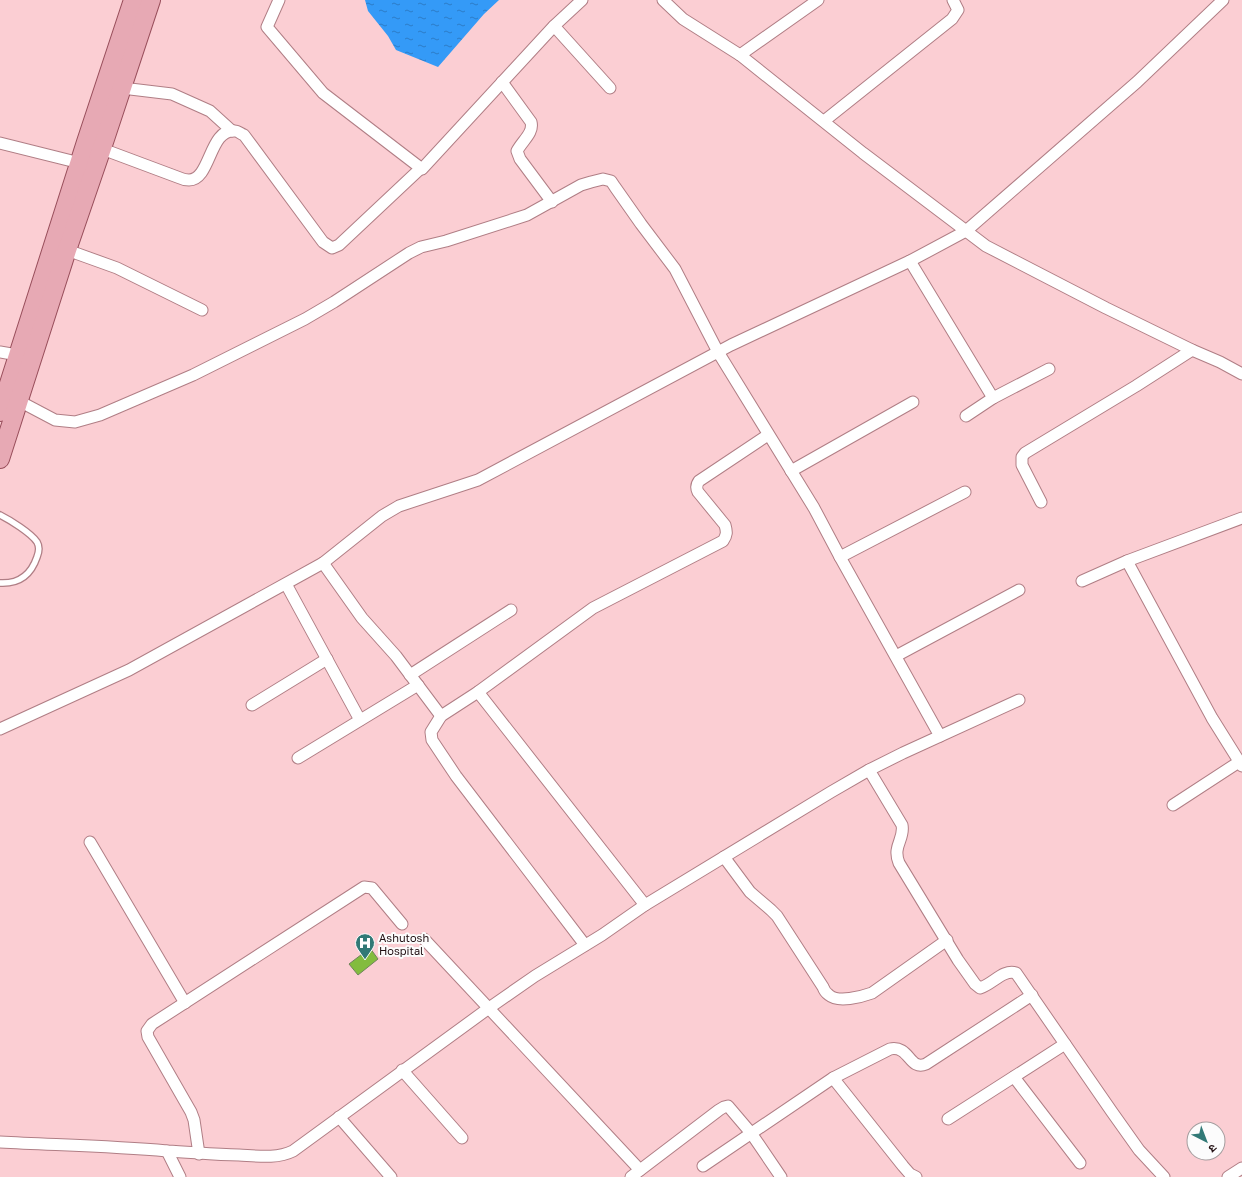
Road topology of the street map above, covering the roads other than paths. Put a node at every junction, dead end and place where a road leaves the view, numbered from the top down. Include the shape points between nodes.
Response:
1 (133, 0) edge
2 (151, 0) edge
3 (279, 0) edge
4 (582, 0) edge
5 (663, 0) edge
6 (818, 0) edge
7 (953, 0) edge
8 (1223, 0) edge
9 (554, 26) junction
10 (740, 55) junction
11 (502, 82) junction
12 (122, 88) junction
13 (610, 88) dead end
14 (824, 122) junction
15 (232, 131) junction
16 (0, 144) edge
17 (94, 145) junction
18 (80, 163) junction
19 (421, 168) junction
20 (552, 202) junction
21 (966, 231) junction
22 (67, 250) junction
23 (910, 261) junction
24 (202, 310) dead end
25 (1192, 350) junction
26 (0, 352) edge
27 (718, 352) junction
28 (25, 357) junction
29 (1050, 369) dead end
30 (1242, 374) edge
31 (993, 398) junction
32 (19, 401) junction
33 (913, 402) dead end
34 (0, 412) edge
35 (966, 416) dead end
36 (768, 435) junction
37 (0, 459) edge
38 (791, 471) junction
39 (965, 492) dead end
40 (1041, 502) dead end
41 (0, 515) edge
42 (1242, 518) edge
43 (840, 556) junction
44 (1127, 561) junction
45 (323, 563) junction
46 (1082, 581) dead end
47 (0, 582) edge
48 (286, 584) junction
49 (1019, 590) dead end
50 (511, 610) dead end
51 (896, 656) junction
52 (327, 659) junction
53 (410, 675) junction
54 (418, 685) junction
55 (478, 692) junction
56 (1019, 700) dead end
57 (252, 705) dead end
58 (441, 716) junction
59 (360, 720) junction
60 (0, 729) edge
61 (940, 736) junction
62 (298, 758) dead end
63 (1241, 764) edge
64 (869, 770) junction
65 (1173, 805) dead end
66 (90, 842) dead end
67 (724, 858) junction
68 (645, 905) junction
69 (402, 924) dead end
70 (424, 939) dead end
71 (947, 940) junction
72 (585, 945) junction
73 (1032, 995) junction
74 (185, 1003) junction
75 (489, 1008) junction
76 (1065, 1044) junction
77 (402, 1070) junction
78 (1014, 1076) junction
79 (833, 1078) junction
80 (339, 1117) junction
81 (948, 1118) dead end
82 (751, 1133) junction
83 (462, 1138) dead end
84 (0, 1142) edge
85 (166, 1150) junction
86 (199, 1154) junction
87 (1080, 1163) dead end
88 (703, 1166) dead end
89 (1242, 1168) edge
90 (635, 1173) edge
91 (180, 1177) edge
92 (391, 1177) edge
93 (782, 1177) edge
94 (916, 1177) edge
95 (1164, 1177) edge
96 (1228, 1177) edge

1 - 17 main road
2 - 12 main road
3 - 19 street via 267,27 277,39 323,93
4 - 9 street
5 - 10 street via 683,19
6 - 10 street
7 - 14 street via 958,10 952,18
8 - 21 street via 1137,82
9 - 11 street
9 - 13 street
10 - 14 street
11 - 19 street
11 - 20 street via 533,127 517,151 520,159
12 - 15 street via 172,94 210,111
12 - 17 main road
14 - 21 street
15 - 17 street via 219,138 200,174 189,180
15 - 19 street via 244,135 323,242 332,248 339,245
16 - 18 street
17 - 18 main road
17 - 22 main road
18 - 28 main road
20 - 27 street via 581,186 603,179 616,187 640,224 675,269
20 - 32 street via 528,215 408,253 304,319 193,375 100,415 75,422 55,420
21 - 23 street
21 - 25 street via 986,246
22 - 24 street via 117,268
22 - 28 main road
23 - 27 street
23 - 31 street
25 - 30 street
25 - 40 street via 1022,457 1022,465
26 - 28 street
27 - 36 street
27 - 45 street via 478,480 399,506 382,516
28 - 32 main road
28 - 34 main road
29 - 31 street
31 - 35 street
32 - 37 main road
33 - 38 street
36 - 38 street
36 - 55 street via 697,484 698,492 725,525 727,531 723,540 593,608
38 - 43 street
39 - 43 street
41 - 47 lane via 24,529 37,542 39,550 34,566 26,576 16,582
42 - 44 street
43 - 51 street
44 - 46 street
44 - 63 street via 1212,718
45 - 48 street
45 - 53 street via 362,618
48 - 52 street
48 - 60 street via 129,670
49 - 51 street
50 - 53 street
51 - 61 street
52 - 57 street
52 - 59 street
53 - 54 street
54 - 58 street
54 - 59 street
55 - 58 street
55 - 68 street
56 - 61 street
58 - 72 street via 431,732 432,740 456,776
59 - 62 street
61 - 64 street
63 - 65 street
64 - 67 street
64 - 71 street via 902,825 896,849 899,863
66 - 74 street
67 - 68 street
67 - 71 street via 750,892 777,916 829,996 838,999 861,998 872,993
68 - 72 street
69 - 74 street via 372,888 364,887
70 - 75 street
71 - 73 street via 980,988 1012,972 1016,973
72 - 75 street
73 - 76 street
73 - 79 street via 926,1064 917,1065 904,1051 896,1048
74 - 86 street via 152,1024 147,1031 191,1112
75 - 77 street
75 - 90 street
76 - 78 street
76 - 95 street via 1139,1150
77 - 80 street
77 - 83 street
78 - 81 street
78 - 87 street
79 - 82 street
79 - 94 street via 903,1166
80 - 86 street via 286,1154
80 - 92 street
82 - 88 street
82 - 90 street via 728,1106 724,1106
82 - 93 street
84 - 85 street
85 - 86 street
85 - 91 street
89 - 96 street

